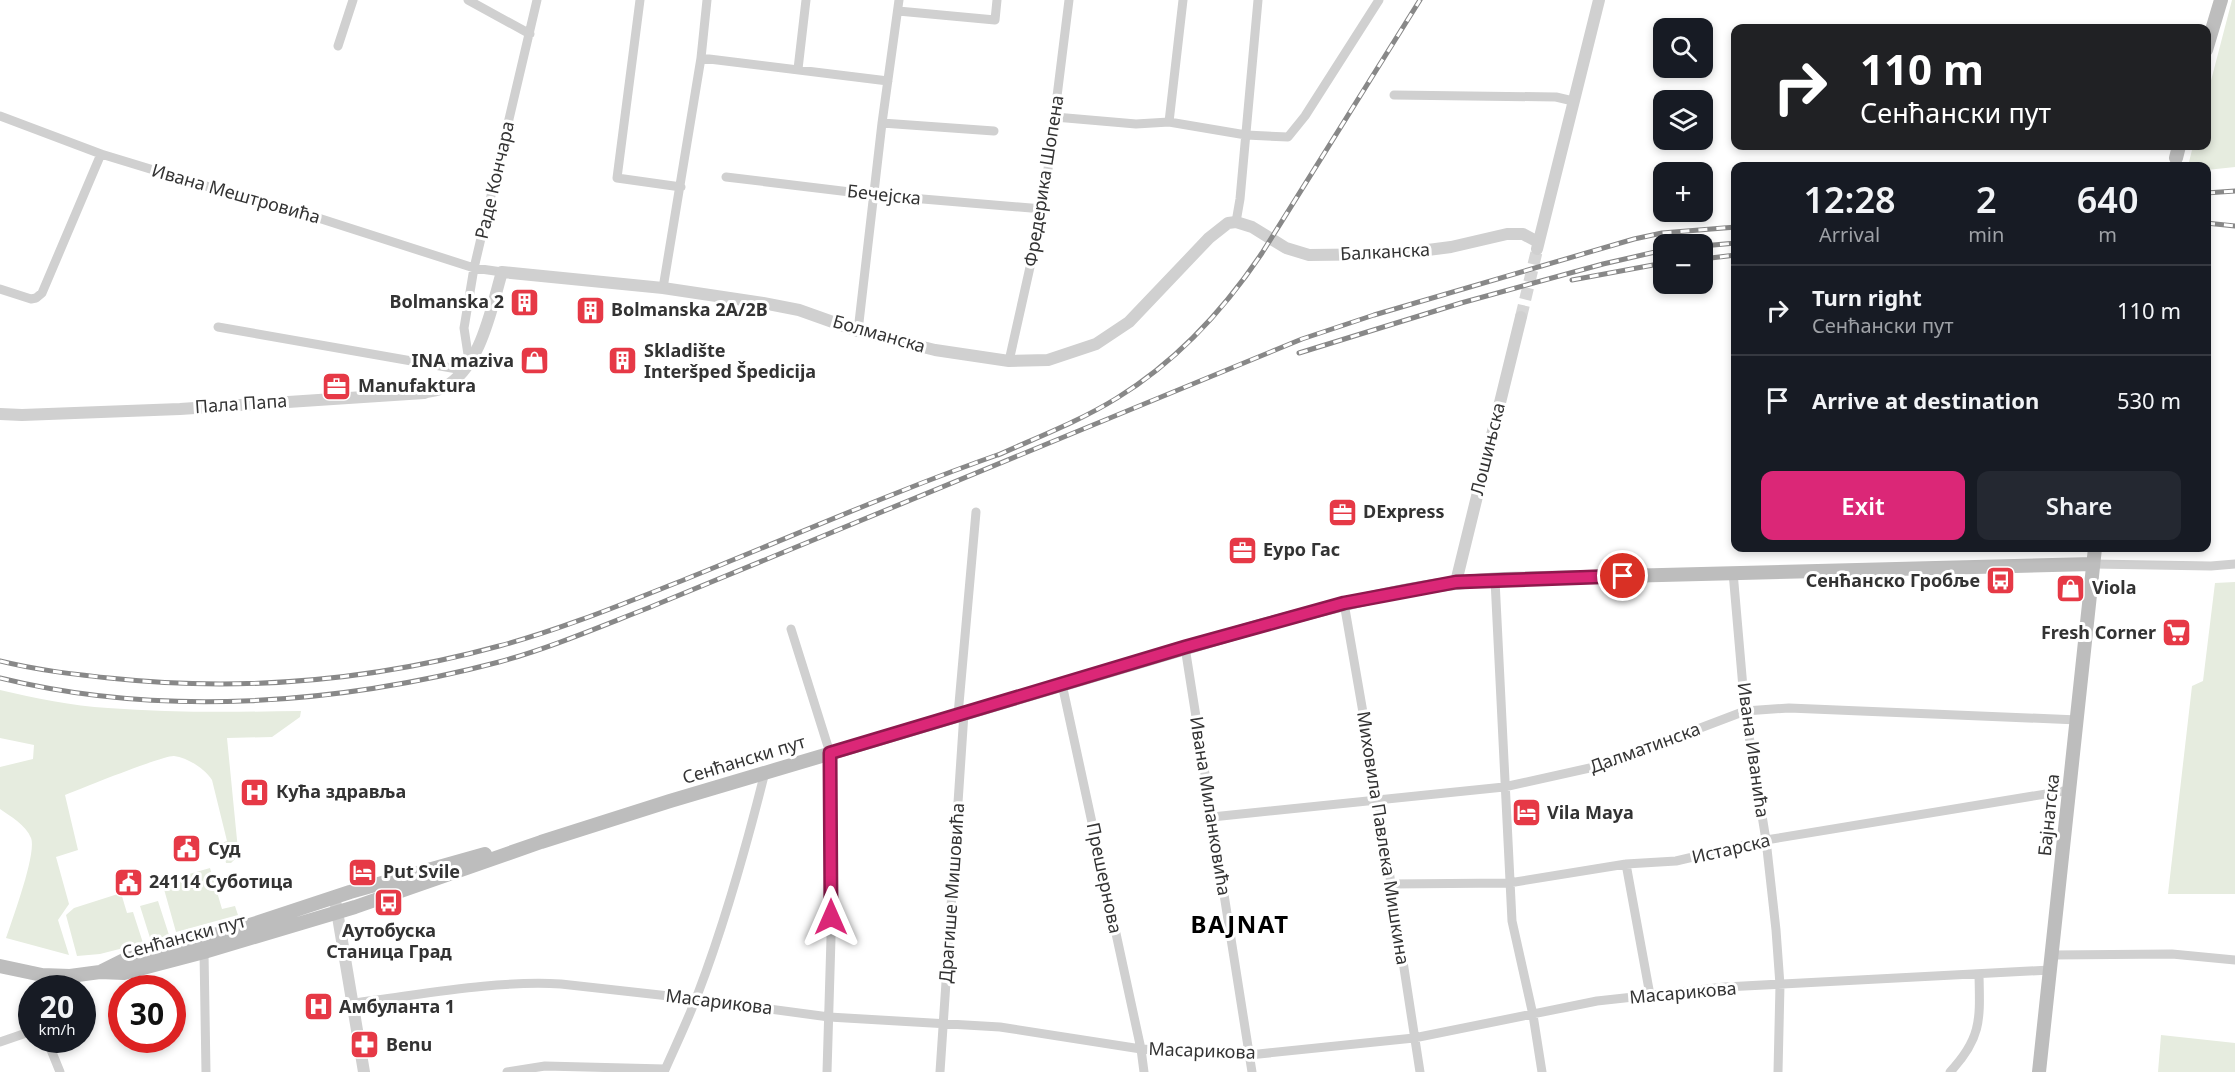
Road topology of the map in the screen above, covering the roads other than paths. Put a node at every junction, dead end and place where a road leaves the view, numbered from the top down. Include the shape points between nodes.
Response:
1 (353, 0) edge
2 (468, 0) edge
3 (537, 0) edge
4 (640, 0) edge
5 (707, 0) edge
6 (806, 0) edge
7 (899, 0) edge
8 (998, 0) edge
9 (1069, 0) edge
10 (1183, 0) edge
11 (1258, 0) edge
12 (1379, 0) edge
13 (1599, 0) edge
14 (2221, 0) edge
15 (898, 11) junction
16 (2211, 33) edge
17 (530, 34) junction
18 (338, 46) dead end
19 (701, 58) junction
20 (798, 69) junction
21 (888, 81) junction
22 (1394, 95) dead end
23 (1573, 101) junction
24 (0, 117) edge
25 (1055, 117) junction
26 (1169, 122) junction
27 (882, 123) junction
28 (994, 131) dead end
29 (1246, 135) junction
30 (101, 154) junction
31 (726, 177) dead end
32 (681, 187) junction
33 (875, 195) junction
34 (1042, 209) junction
35 (1236, 222) junction
36 (474, 268) junction
37 (502, 272) junction
38 (663, 288) junction
39 (0, 289) edge
40 (1521, 317) tunnel mouth
41 (218, 327) dead end
42 (858, 331) junction
43 (1010, 361) junction
44 (466, 365) junction
45 (0, 414) edge
46 (976, 512) dead end
47 (2094, 552) edge
48 (2093, 564) junction
49 (2235, 564) edge
50 (1733, 572) junction
51 (1495, 580) junction
52 (1456, 582) junction
53 (1344, 603) junction
54 (791, 629) dead end
55 (1185, 647) junction
56 (1062, 684) junction
57 (1745, 711) junction
58 (961, 714) junction
59 (2078, 720) junction
60 (830, 753) junction
61 (765, 772) junction
62 (1504, 787) junction
63 (2070, 790) junction
64 (1378, 799) junction
65 (1212, 817) junction
66 (1766, 840) junction
67 (541, 842) junction
68 (1626, 864) junction
69 (1509, 883) junction
70 (1391, 885) junction
71 (335, 897) junction
72 (337, 912) junction
73 (204, 952) junction
74 (2052, 955) junction
75 (2235, 960) edge
76 (0, 966) edge
77 (2050, 970) junction
78 (100, 972) junction
79 (1979, 975) junction
80 (1780, 985) junction
81 (1650, 995) junction
82 (696, 999) junction
83 (354, 1003) junction
84 (1533, 1015) junction
85 (829, 1017) junction
86 (943, 1024) junction
87 (18, 1036) edge
88 (1414, 1038) junction
89 (0, 1042) edge
90 (1141, 1049) junction
91 (52, 1053) edge
92 (1249, 1055) junction
93 (523, 1070) edge
94 (664, 1071) edge
95 (60, 1072) edge
96 (206, 1072) edge
97 (364, 1072) edge
98 (507, 1072) edge
99 (827, 1072) edge
100 (940, 1072) edge
101 (1144, 1072) edge
102 (1252, 1072) edge
103 (1419, 1072) edge
104 (1542, 1072) edge
105 (1778, 1072) edge
106 (1950, 1072) edge
107 (2040, 1072) edge

1 - 18 street
2 - 17 street
3 - 17 street, Раде Кончара
4 - 32 street via 617,178
5 - 19 street
6 - 20 street
7 - 15 street
8 - 15 street via 995,20
9 - 25 street, Фредерика Шопена
10 - 26 street
11 - 29 street
12 - 29 street via 1288,137
13 - 23 street
14 - 16 main road
15 - 21 street
17 - 36 street, Раде Кончара
19 - 20 street
19 - 32 street
20 - 21 street
21 - 27 street
22 - 23 street via 1556,97
23 - 35 street, Балканска via 1538,246 1523,234 1507,234 1397,254 1309,255 1286,248
24 - 30 street, Ивана Мештровића
25 - 26 street via 1136,124
25 - 34 street, Фредерика Шопена
26 - 29 street
27 - 28 street
27 - 33 street
29 - 35 street
30 - 36 street, Ивана Мештровића
30 - 39 street via 42,293 31,299
31 - 33 street, Бечејска
32 - 38 street
33 - 34 street, Бечејска
33 - 42 street
34 - 43 street, Фредерика Шопена
35 - 43 street, Болманска via 1219,229 1129,322 1096,344 1048,360
36 - 37 street, Болманска
36 - 44 street, Раде Кончара via 464,328
37 - 38 street, Болманска
37 - 44 street via 482,340
38 - 42 street, Болманска via 800,310
40 - 52 street, Лошињска
41 - 44 street
42 - 43 street, Болманска via 935,350
44 - 45 street, Пала Папа via 442,388 424,393 180,409
46 - 58 street, Драгише Мишовића
47 - 48 main road, Бајнатска
48 - 49 street, Сенћански пут
48 - 50 main road, Сенћански пут
48 - 59 main road, Бајнатска
50 - 51 main road, Сенћански пут
50 - 57 street, Ивана Иванића
51 - 52 main road, Сенћански пут
51 - 62 street
52 - 53 main road, Сенћански пут
53 - 55 main road, Сенћански пут
53 - 64 street, Миховила Павлека Мишкина
54 - 60 street
55 - 56 main road, Сенћански пут
55 - 65 street, Ивана Миланковића
56 - 58 main road, Сенћански пут
56 - 90 street, Прешернова
57 - 59 street, Далматинска via 1789,708
57 - 62 street, Далматинска via 1603,765
57 - 66 street, Ивана Иванића
58 - 60 main road, Сенћански пут
58 - 86 street, Драгише Мишовића
59 - 63 main road, Бајнатска
60 - 61 main road, Сенћански пут
60 - 85 street
61 - 67 main road, Сенћански пут
61 - 82 street via 739,874
62 - 64 street, Далматинска
62 - 69 street
63 - 66 street, Истарска
63 - 74 main road, Бајнатска
64 - 65 street, Далматинска
64 - 70 street, Миховила Павлека Мишкина
65 - 92 street, Ивана Миланковића
66 - 68 street, Истарска via 1676,861
66 - 80 street, Ивана Иванића
67 - 71 main road, Сенћански пут
67 - 72 main road, Сенћански пут
68 - 69 street, Истарска
68 - 81 street
69 - 70 street, Истарска
69 - 84 street via 1512,921
70 - 88 street, Миховила Павлека Мишкина
71 - 72 street
71 - 78 main road, Сенћански пут via 124,960
72 - 73 main road, Сенћански пут
72 - 83 street
73 - 78 main road, Сенћански пут via 124,973
73 - 96 street
74 - 75 street via 2172,954
74 - 77 main road, Бајнатска
76 - 78 main road via 42,975
77 - 79 street, Масарикова
77 - 107 main road, Бајнатска
79 - 80 street, Масарикова
79 - 106 street via 1980,1020 1975,1037
80 - 81 street, Масарикова
80 - 105 street, Ивана Иванића
81 - 84 street, Масарикова via 1597,1001
82 - 83 street, Масарикова via 540,983
82 - 85 street, Масарикова
82 - 94 street
83 - 97 street
84 - 88 street, Масарикова
84 - 104 street
85 - 86 street, Масарикова
85 - 99 street
86 - 90 street, Масарикова via 1035,1031
86 - 100 street, Драгише Мишовића
87 - 89 street
88 - 92 street, Масарикова
88 - 103 street, Миховила Павлека Мишкина
90 - 92 street, Масарикова
90 - 101 street, Прешернова
91 - 95 street
92 - 102 street, Ивана Миланковића
93 - 94 street via 545,1066
93 - 98 street

